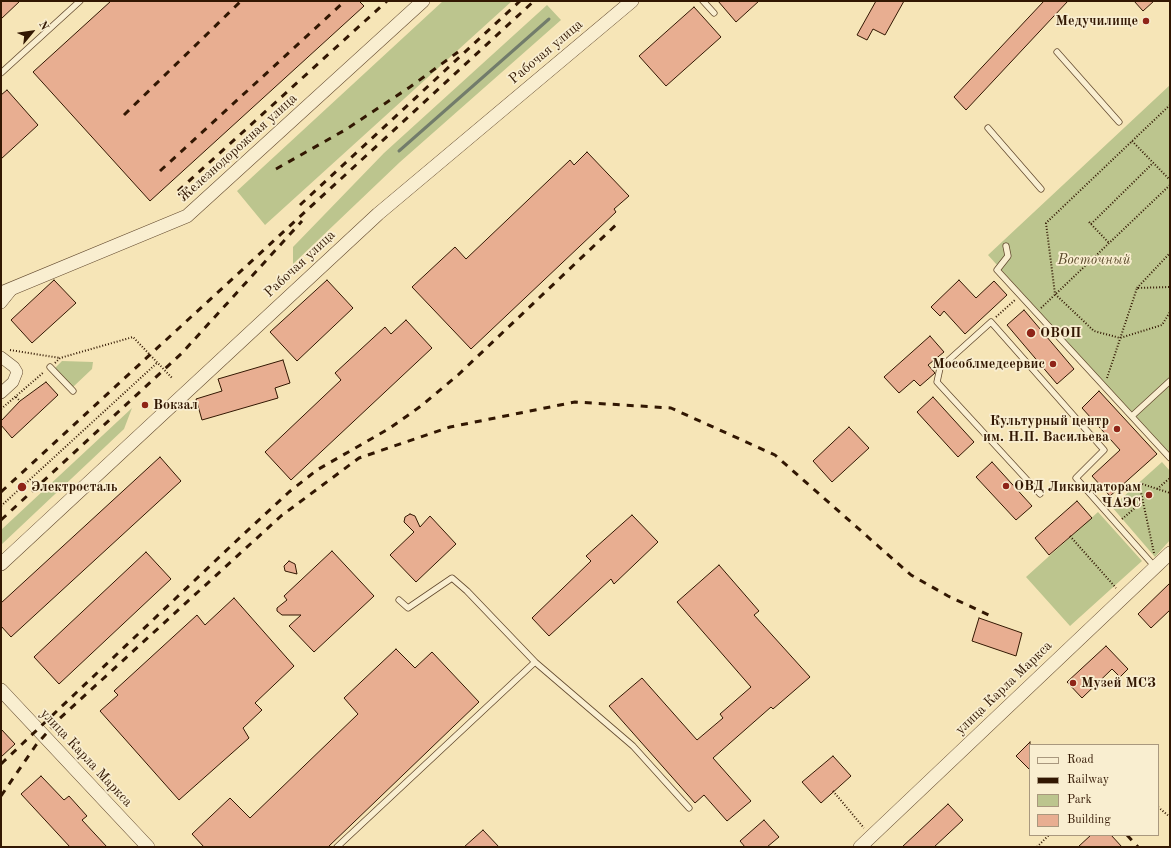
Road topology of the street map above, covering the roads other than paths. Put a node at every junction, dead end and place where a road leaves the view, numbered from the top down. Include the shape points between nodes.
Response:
1 (80, 1) edge
2 (423, 1) edge
3 (632, 1) edge
4 (703, 1) edge
5 (714, 13) dead end
6 (1057, 52) dead end
7 (1, 73) edge
8 (1119, 122) dead end
9 (988, 128) dead end
10 (1042, 189) dead end
11 (1006, 246) dead end
12 (14, 287) junction
13 (1, 293) edge
14 (1, 303) edge
15 (5, 354) edge
16 (50, 367) road end
17 (1170, 381) edge
18 (73, 391) dead end
19 (1, 393) edge
20 (1132, 416) junction
21 (1170, 458) edge
22 (1040, 494) dead end
23 (1170, 553) edge
24 (1155, 562) junction
25 (1, 564) edge
26 (399, 600) dead end
27 (535, 662) junction
28 (1, 690) edge
29 (689, 808) dead end
30 (148, 847) edge
31 (337, 847) edge
32 (860, 847) edge

1 - 7 lane
2 - 12 street, Железнодорожная улица via 187,216
3 - 25 street, Рабочая улица via 378,214
4 - 5 lane
6 - 8 lane
9 - 10 lane
11 - 20 lane via 1008,256 997,270
12 - 13 street, Железнодорожная улица
12 - 14 street
15 - 19 street via 17,372 13,382
16 - 18 lane
17 - 20 lane
20 - 21 lane
22 - 24 lane via 937,382 940,368 991,322 1104,450 1076,478
23 - 24 street, улица Карла Маркса
24 - 32 street, улица Карла Маркса
26 - 27 lane via 408,608 452,578
27 - 29 lane via 632,746
27 - 31 lane
28 - 30 street, улица Карла Маркса

